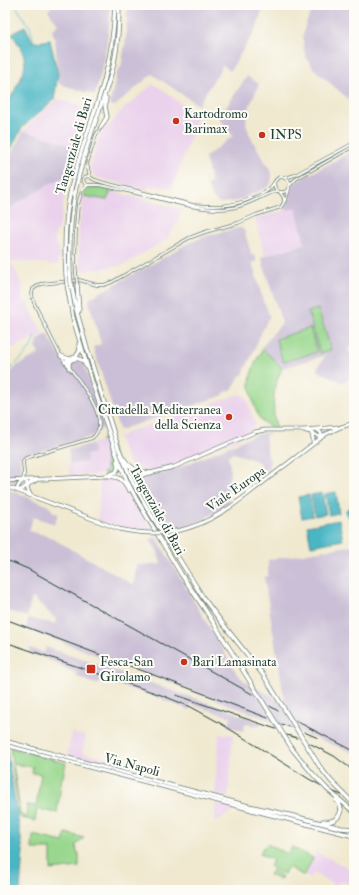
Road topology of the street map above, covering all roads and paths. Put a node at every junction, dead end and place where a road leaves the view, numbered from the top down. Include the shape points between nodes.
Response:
1 (115, 5) edge
2 (120, 5) edge
3 (109, 81) junction
4 (101, 127) joint
5 (354, 143) edge
6 (354, 146) edge
7 (90, 177) junction
8 (285, 178) junction
9 (274, 183) junction
10 (89, 184) junction
11 (289, 187) junction
12 (279, 192) junction
13 (181, 203) junction
14 (284, 204) junction
15 (193, 206) junction
16 (68, 273) junction
17 (69, 284) junction
18 (77, 284) joint
19 (82, 330) junction
20 (78, 335) junction
21 (61, 356) junction
22 (69, 360) junction
23 (65, 362) junction
24 (69, 368) junction
25 (92, 382) junction
26 (354, 423) edge
27 (341, 426) junction
28 (107, 428) junction
29 (317, 429) junction
30 (304, 430) junction
31 (311, 432) junction
32 (326, 434) junction
33 (321, 438) junction
34 (313, 444) junction
35 (118, 448) junction
36 (150, 473) junction
37 (106, 476) junction
38 (25, 480) junction
39 (36, 480) junction
40 (5, 481) edge
41 (5, 486) edge
42 (27, 486) junction
43 (18, 491) junction
44 (31, 496) junction
45 (141, 497) junction
46 (137, 500) junction
47 (6, 743) edge
48 (327, 789) junction
49 (354, 804) edge
50 (253, 809) junction
51 (354, 812) edge
52 (354, 829) edge
53 (354, 835) edge

1 - 16 highway, Tangenziale di Bari via 113,38 104,81 69,196 65,232
2 - 3 highway, Tangenziale di Bari via 118,38
3 - 4 highway via 105,101 107,117
3 - 16 highway, Tangenziale di Bari via 83,160 72,205
4 - 7 street via 87,164
5 - 8 street
6 - 11 street via 296,179
7 - 10 street via 92,180
7 - 10 street via 86,176 83,180 85,184
7 - 13 street
8 - 9 street via 278,178
8 - 11 street via 289,181
9 - 12 street via 274,188
9 - 15 street via 267,191 242,202 225,206
10 - 13 street
10 - 18 street, bridge via 82,191 78,204 75,261
11 - 12 street via 285,192
11 - 14 street
12 - 14 street via 284,198
12 - 15 street via 236,207 213,210
13 - 15 street
14 - 21 street via 238,223 189,238 104,285 79,280 36,286 32,293 33,300
16 - 17 highway, Tangenziale di Bari, bridge
17 - 19 highway, Tangenziale di Bari
17 - 20 highway, Tangenziale di Bari
18 - 19 highway
19 - 35 highway, Tangenziale di Bari
20 - 22 highway via 79,353
20 - 25 highway, Tangenziale di Bari
21 - 22 highway
21 - 23 street
22 - 23 highway
22 - 24 highway
22 - 25 highway via 75,358 83,361
23 - 24 street
24 - 38 street via 89,394 99,422 98,431 90,439 26,458 23,461
25 - 28 highway, Tangenziale di Bari
26 - 27 main road, Viale Europa
27 - 29 main road
27 - 32 main road, Viale Europa
28 - 37 highway via 118,468 116,472
28 - 46 highway, Tangenziale di Bari via 120,465
29 - 30 main road
29 - 32 main road
29 - 33 main road via 321,433
30 - 31 main road
30 - 36 main road via 260,430 174,467
31 - 33 main road
31 - 34 main road
32 - 33 main road, Viale Europa
33 - 34 main road, Viale Europa
34 - 44 main road, Viale Europa, bridge via 226,511 206,522 177,532 130,532
35 - 36 highway via 130,466
35 - 45 highway, Tangenziale di Bari
36 - 45 highway via 138,479
37 - 39 main road
37 - 46 highway via 124,481
38 - 39 main road
38 - 40 main road
38 - 42 main road
38 - 43 main road via 19,484
39 - 42 main road
41 - 43 main road, Viale Europa
42 - 43 main road
42 - 44 main road
43 - 44 main road, Viale Europa
45 - 49 highway, Tangenziale di Bari, bridge via 204,599 264,676 320,767 331,782
46 - 48 highway, Tangenziale di Bari, bridge via 293,750
47 - 50 main road, Via Napoli
48 - 50 highway, bridge via 341,809 337,818 328,822 282,811
48 - 51 highway, Tangenziale di Bari, bridge
50 - 52 highway
50 - 53 highway

